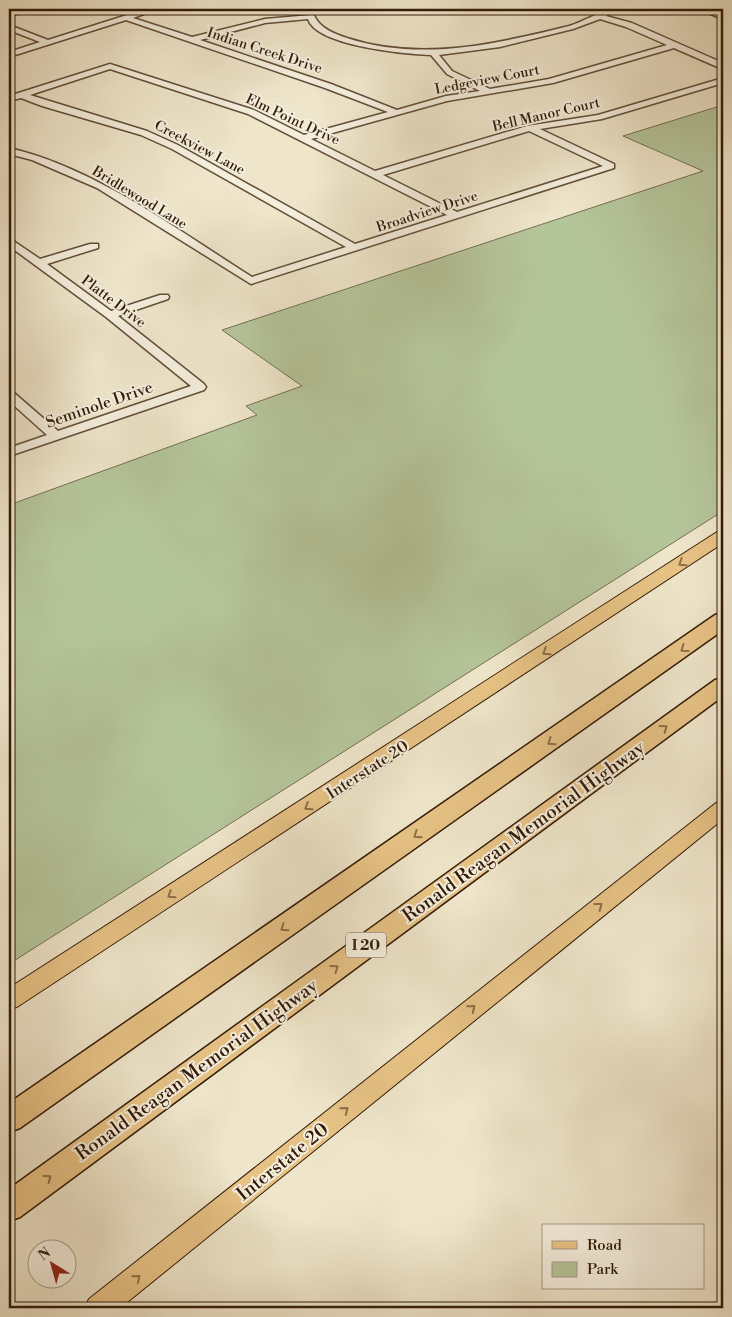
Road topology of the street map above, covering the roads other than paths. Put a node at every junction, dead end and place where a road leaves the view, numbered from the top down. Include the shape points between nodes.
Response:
1 (29, 9) edge
2 (153, 9) edge
3 (611, 9) edge
4 (702, 9) edge
5 (313, 13) edge
6 (9, 14) edge
7 (124, 17) junction
8 (600, 17) junction
9 (723, 17) edge
10 (9, 27) edge
11 (192, 40) junction
12 (49, 43) junction
13 (675, 44) junction
14 (434, 53) junction
15 (9, 55) edge
16 (723, 66) edge
17 (723, 80) edge
18 (488, 91) junction
19 (22, 94) junction
20 (9, 99) edge
21 (396, 112) junction
22 (530, 128) junction
23 (303, 138) junction
24 (9, 151) edge
25 (376, 174) junction
26 (457, 216) junction
27 (9, 240) edge
28 (94, 246) dead end
29 (354, 248) junction
30 (38, 263) junction
31 (251, 280) joint
32 (164, 297) dead end
33 (110, 315) junction
34 (200, 387) joint
35 (9, 395) edge
36 (56, 436) junction
37 (9, 452) edge
38 (723, 536) edge
39 (723, 620) edge
40 (723, 685) edge
41 (723, 808) edge
42 (9, 1000) edge
43 (9, 1119) edge
44 (9, 1207) edge
45 (99, 1308) edge

1 - 6 street
2 - 7 street
3 - 8 street
4 - 9 street
5 - 11 street via 253,22
5 - 14 street via 312,22 337,37 387,50
7 - 11 street, Indian Creek Drive
7 - 12 street
8 - 13 street
8 - 14 street via 492,47
10 - 12 street
11 - 21 street, Indian Creek Drive
12 - 15 street
13 - 16 street
13 - 18 street, Ledgeview Court via 550,81
14 - 18 street via 438,64 446,71
17 - 22 street, Bell Manor Court via 599,117
18 - 21 street, Ledgeview Court
19 - 20 street
19 - 23 street, Elm Point Drive via 110,66 251,112
19 - 29 street, Creekview Lane via 45,104 144,133
21 - 23 street, Ledgeview Court
22 - 25 street, Bell Manor Court
22 - 26 street, Broadview Drive via 611,166
23 - 25 street, Elm Point Drive
24 - 31 street, Bridlewood Lane via 35,158 100,186
25 - 26 street, Elm Point Drive
26 - 29 street, Broadview Drive
27 - 30 street, Platte Drive
28 - 30 street
29 - 31 street, Broadview Drive
30 - 33 street, Platte Drive
32 - 33 street
33 - 34 street, Platte Drive
34 - 36 street, Seminole Drive
35 - 36 street
36 - 37 street, Seminole Drive
38 -> 42 main road, Interstate 20
39 -> 43 highway
44 -> 40 highway, Ronald Reagan Memorial Highway / I 20
45 -> 41 main road, Interstate 20

